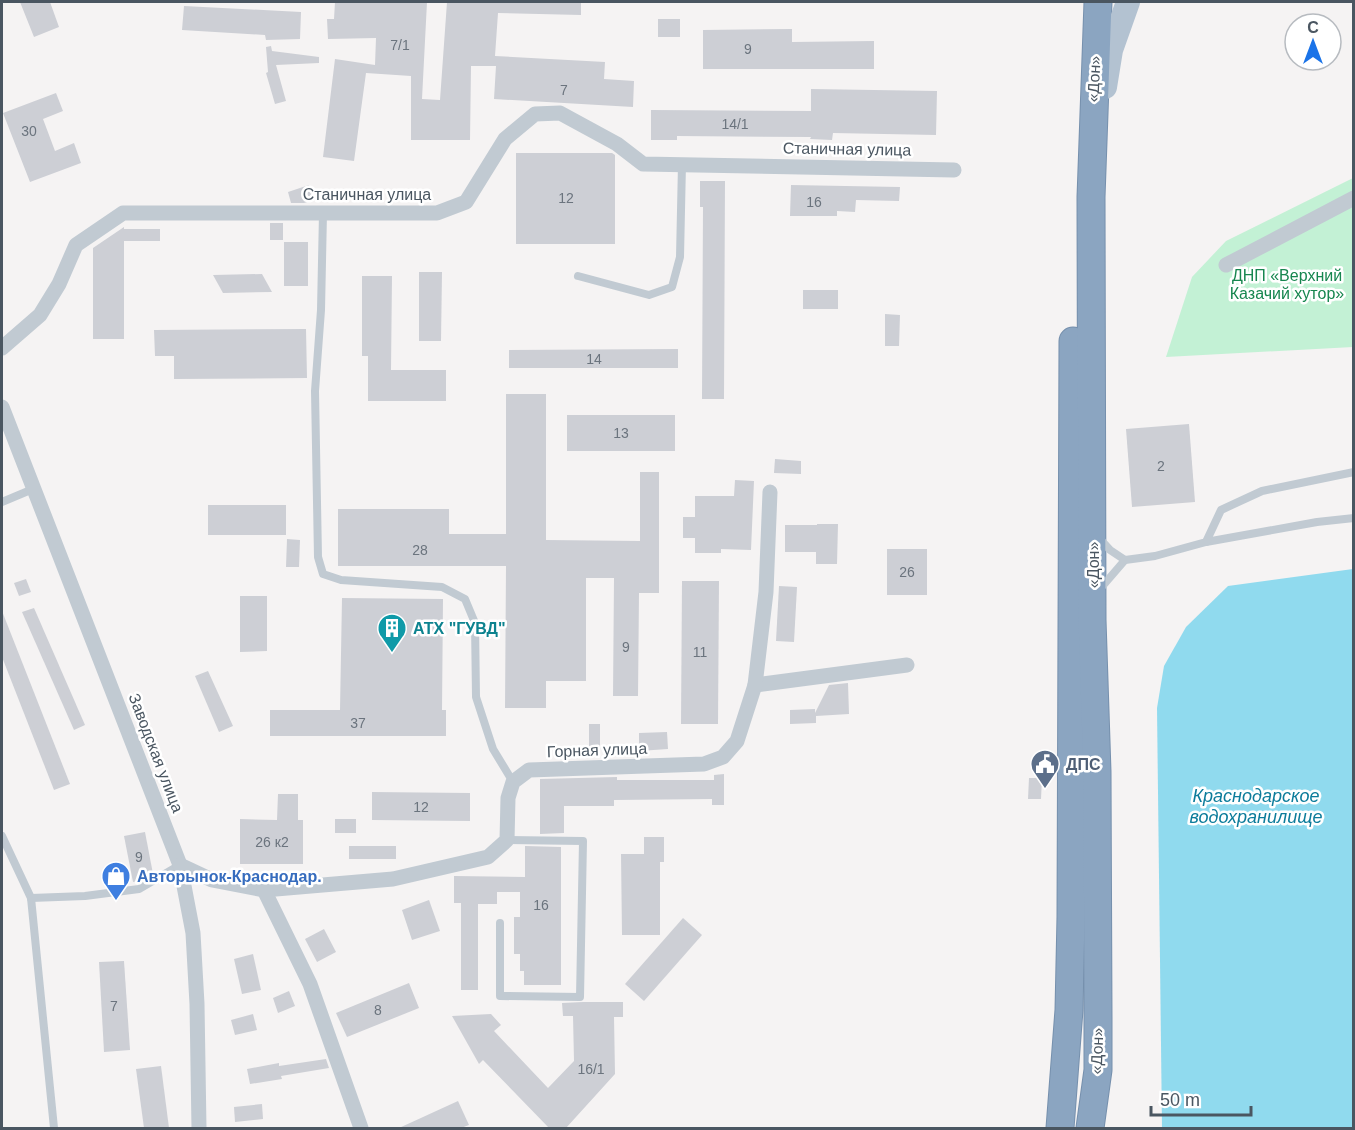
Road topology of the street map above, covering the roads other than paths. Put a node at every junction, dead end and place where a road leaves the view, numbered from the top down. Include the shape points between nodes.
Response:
1 (1082, 2) edge
2 (1098, 2) edge
3 (1128, 2) edge
4 (682, 164) junction
5 (954, 170) dead end
6 (1091, 197) junction
7 (1353, 198) edge
8 (322, 213) junction
9 (1226, 265) dead end
10 (578, 276) dead end
11 (2, 348) edge
12 (2, 407) edge
13 (1353, 472) edge
14 (33, 489) junction
15 (770, 492) dead end
16 (2, 502) edge
17 (1353, 518) edge
18 (1093, 531) junction
19 (1206, 542) junction
20 (1125, 560) junction
21 (1093, 596) junction
22 (907, 665) dead end
23 (755, 685) junction
24 (513, 782) junction
25 (2, 836) edge
26 (507, 840) junction
27 (180, 865) junction
28 (264, 890) junction
29 (31, 898) junction
30 (500, 922) dead end
31 (54, 1128) edge
32 (199, 1128) edge
33 (361, 1128) edge
34 (1060, 1128) edge
35 (1090, 1128) edge

1 - 34 highway, «Дон» via 1074,159 1071,916
2 - 6 highway, «Дон»
3 - 6 main road via 1111,50
4 - 5 street, Станичная улица
4 - 8 street, Станичная улица via 643,164 617,144 560,113 536,114 505,139 466,202 437,213
4 - 10 lane via 680,257 672,287 649,295
6 - 18 highway, «Дон»
7 - 9 street
8 - 11 street, Станичная улица via 123,213 76,245 60,284 40,315
8 - 24 lane via 315,391 318,557 323,574 341,580 442,587 465,599 475,623 476,697 493,749
12 - 14 street, Заводская улица
13 - 19 lane via 1262,490 1221,510
14 - 16 lane
14 - 27 street, Заводская улица
15 - 23 street, Горная улица via 766,592
17 - 19 lane
18 - 20 lane
18 - 21 highway, «Дон»
19 - 20 lane
20 - 21 lane
21 - 35 highway, «Дон» via 1098,1070
22 - 23 street
23 - 24 street, Горная улица via 737,741 723,757 704,764 529,770
24 - 26 street via 508,798
25 - 29 lane
26 - 28 street via 489,857 393,879
26 - 30 lane via 583,841 580,997 500,996
27 - 28 street via 212,880
27 - 29 lane via 139,889
27 - 32 street, Заводская улица via 193,933
28 - 33 street via 310,984
29 - 31 lane

